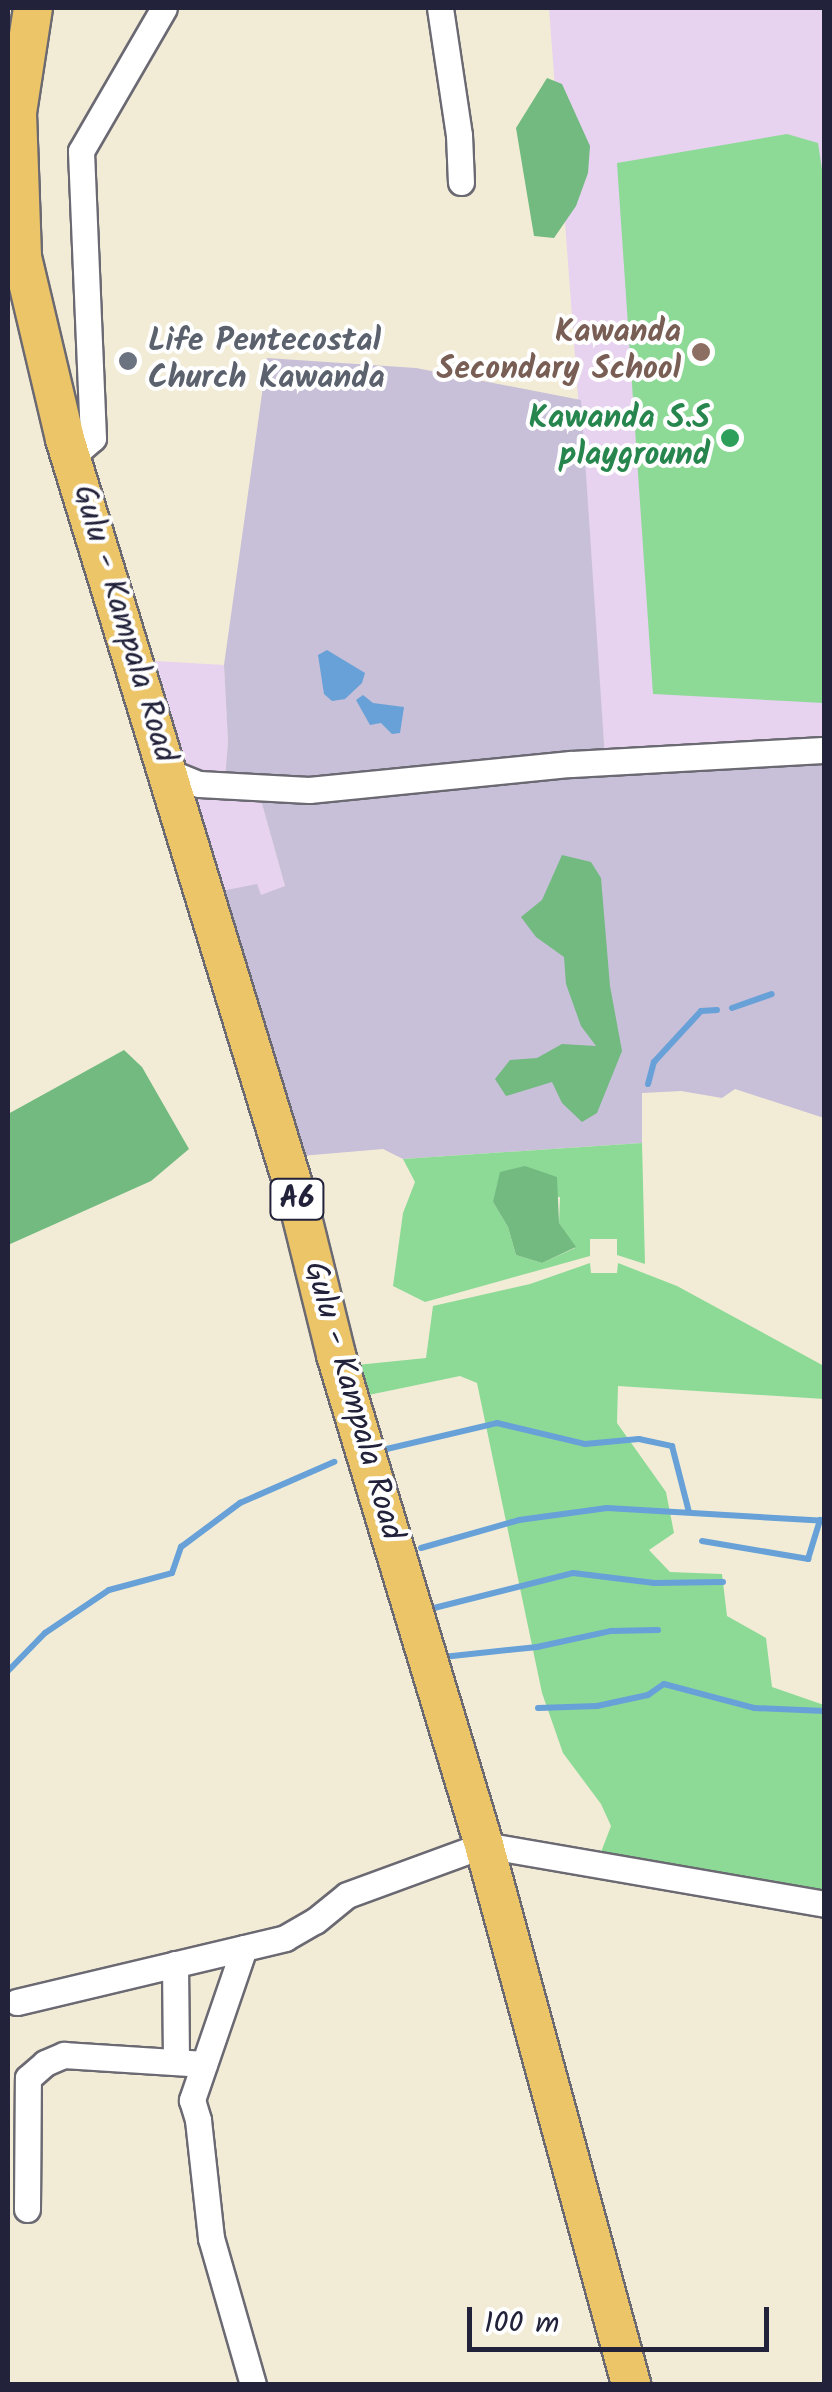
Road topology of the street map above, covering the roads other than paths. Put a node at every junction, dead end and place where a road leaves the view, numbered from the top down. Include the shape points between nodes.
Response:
1 (33, 8) edge
2 (164, 8) edge
3 (440, 8) edge
4 (460, 182) dead end
5 (71, 456) junction
6 (824, 750) edge
7 (169, 772) junction
8 (484, 1845) junction
9 (824, 1904) edge
10 (244, 1948) junction
11 (175, 1964) junction
12 (16, 2002) dead end
13 (176, 2061) junction
14 (204, 2064) junction
15 (27, 2208) dead end
16 (254, 2384) edge
17 (631, 2384) edge

1 - 5 main road, Gulu - Kampala Road / A6 via 18,113 22,256
2 - 5 street via 81,152 92,438
3 - 4 street
5 - 7 main road, Gulu - Kampala Road / A6
6 - 7 street via 571,764 308,790 199,784
7 - 8 main road, Gulu - Kampala Road / A6
8 - 9 street
8 - 10 street via 347,1895 286,1938
8 - 17 main road, Gulu - Kampala Road / A6
10 - 11 street
10 - 14 street
11 - 12 street
11 - 13 street
13 - 14 street
13 - 15 street via 64,2055 28,2078
14 - 16 street via 192,2100 211,2238

